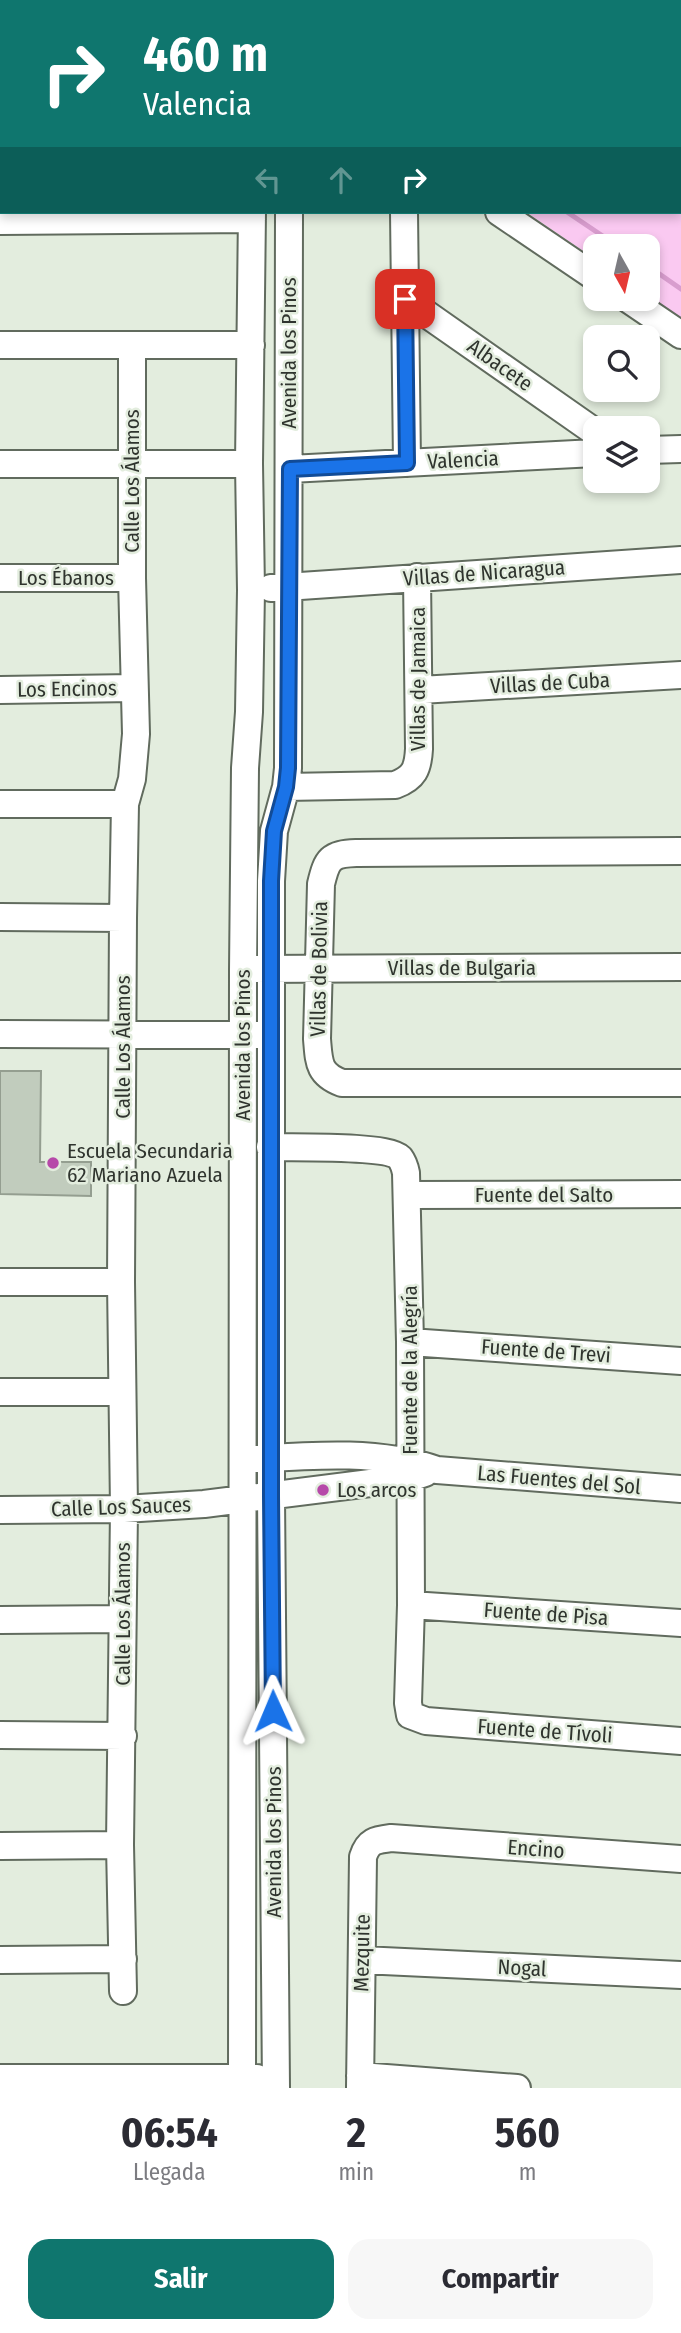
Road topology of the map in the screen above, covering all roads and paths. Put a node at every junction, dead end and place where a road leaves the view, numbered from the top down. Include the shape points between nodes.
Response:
1 (289, 214) edge
2 (404, 214) edge
3 (502, 214) edge
4 (252, 216) edge
5 (0, 220) edge
6 (583, 269) edge
7 (405, 299) junction
8 (647, 312) edge
9 (681, 335) edge
10 (0, 345) edge
11 (132, 345) junction
12 (251, 345) junction
13 (583, 424) edge
14 (681, 449) edge
15 (660, 450) edge
16 (583, 454) edge
17 (407, 463) junction
18 (0, 464) edge
19 (132, 464) junction
20 (249, 464) junction
21 (290, 469) junction
22 (681, 560) edge
23 (0, 578) edge
24 (132, 578) junction
25 (417, 578) junction
26 (288, 587) junction
27 (251, 590) junction
28 (681, 675) edge
29 (133, 688) junction
30 (0, 690) edge
31 (420, 690) junction
32 (286, 787) junction
33 (0, 804) edge
34 (125, 804) junction
35 (681, 851) edge
36 (0, 917) edge
37 (124, 918) junction
38 (681, 967) edge
39 (270, 968) junction
40 (318, 969) junction
41 (243, 970) junction
42 (0, 1034) edge
43 (122, 1034) junction
44 (270, 1034) junction
45 (244, 1035) junction
46 (681, 1083) edge
47 (270, 1147) junction
48 (681, 1194) edge
49 (408, 1195) junction
50 (0, 1282) edge
51 (121, 1282) junction
52 (410, 1342) junction
53 (681, 1361) edge
54 (0, 1392) edge
55 (122, 1392) junction
56 (271, 1458) junction
57 (242, 1460) junction
58 (410, 1469) junction
59 (681, 1489) edge
60 (271, 1496) junction
61 (241, 1500) junction
62 (124, 1509) junction
63 (0, 1510) edge
64 (411, 1605) junction
65 (122, 1619) junction
66 (0, 1620) edge
67 (681, 1623) edge
68 (410, 1715) joint
69 (0, 1735) edge
70 (123, 1736) junction
71 (681, 1741) edge
72 (243, 1792) junction
73 (274, 1793) junction
74 (391, 1838) joint
75 (120, 1845) junction
76 (0, 1846) edge
77 (681, 1859) edge
78 (123, 1959) junction
79 (0, 1960) edge
80 (362, 1960) junction
81 (681, 1975) edge
82 (123, 1992) dead end
83 (0, 2078) edge
84 (360, 2082) edge
85 (242, 2083) edge
86 (276, 2083) edge
87 (517, 2088) edge

1 - 21 street, Avenida los Pinos
2 - 7 street
3 - 6 street
4 - 5 street
4 - 12 street, Avenida los Pinos
7 - 13 street, Albacete
7 - 17 street
8 - 9 street
10 - 11 street
11 - 12 street
11 - 19 street, Calle Los Álamos
12 - 20 street, Avenida los Pinos
14 - 15 street
16 - 17 street, Valencia
17 - 21 street, Valencia
18 - 19 street
19 - 20 street
19 - 24 street, Calle Los Álamos
20 - 27 street, Avenida los Pinos
21 - 26 street, Avenida los Pinos
22 - 25 street, Villas de Nicaragua
23 - 24 street, Los Ébanos
24 - 29 street, Calle Los Álamos
25 - 26 street, Villas de Nicaragua
25 - 31 street, Villas de Jamaica
26 - 27 street, Villas de Nicaragua
26 - 32 street, Avenida los Pinos
27 - 41 street, Avenida los Pinos
28 - 31 street, Villas de Cuba
29 - 30 street, Los Encinos
29 - 34 street, Calle Los Álamos via 136,734
31 - 32 street, Villas de Jamaica via 419,762 409,780 395,785
32 - 39 street, Avenida los Pinos via 274,831
33 - 34 street
34 - 37 street, Calle Los Álamos
35 - 40 street, Villas de Bolivia via 341,853 326,865 321,884
36 - 37 street
37 - 43 street, Calle Los Álamos
38 - 40 street, Villas de Bulgaria
39 - 40 street, Villas de Bulgaria
39 - 41 street, Villas de Bulgaria
39 - 44 street, Avenida los Pinos
40 - 46 street, Villas de Bolivia via 320,1062 331,1079 342,1083
41 - 45 street, Avenida los Pinos
42 - 43 street
43 - 45 street
43 - 51 street, Calle Los Álamos
44 - 45 street
44 - 47 street, Avenida los Pinos
45 - 57 street, Avenida los Pinos
47 - 49 street, Fuente de la Alegría via 391,1153 404,1166
47 - 56 street, Avenida los Pinos
48 - 49 street, Fuente del Salto
49 - 52 street, Fuente de la Alegría
50 - 51 street
51 - 55 street, Calle Los Álamos
52 - 53 street, Fuente de Trevi
52 - 58 street, Fuente de la Alegría
54 - 55 street
55 - 62 street, Calle Los Álamos
56 - 57 street, Las Fuentes del Sol
56 - 58 street, Las Fuentes del Sol via 314,1454
56 - 60 street, Avenida los Pinos
57 - 61 street, Avenida los Pinos
58 - 59 street, Las Fuentes del Sol
58 - 60 street, Las Fuentes del Sol
58 - 64 street, Fuente de la Alegría
60 - 61 street, Calle Los Sauces
60 - 73 street, Avenida los Pinos
61 - 62 street, Calle Los Sauces
61 - 72 street, Avenida los Pinos
62 - 63 street, Calle Los Sauces
62 - 65 street, Calle Los Álamos
64 - 67 street, Fuente de Pisa
64 - 68 street, Fuente de la Alegría
65 - 66 street
65 - 70 street, Calle Los Álamos
68 - 71 street, Fuente de Tívoli via 426,1721
69 - 70 street
70 - 75 street, Calle Los Álamos
72 - 73 street
72 - 85 street, Avenida los Pinos
73 - 86 street, Avenida los Pinos
74 - 77 street, Encino
74 - 80 street, Mezquite via 368,1843 363,1857
75 - 76 street
75 - 78 street, Calle Los Álamos
78 - 79 street
78 - 82 street, Calle Los Álamos
80 - 81 street, Nogal
80 - 84 street, Mezquite
83 - 85 street
84 - 87 street
85 - 86 street

